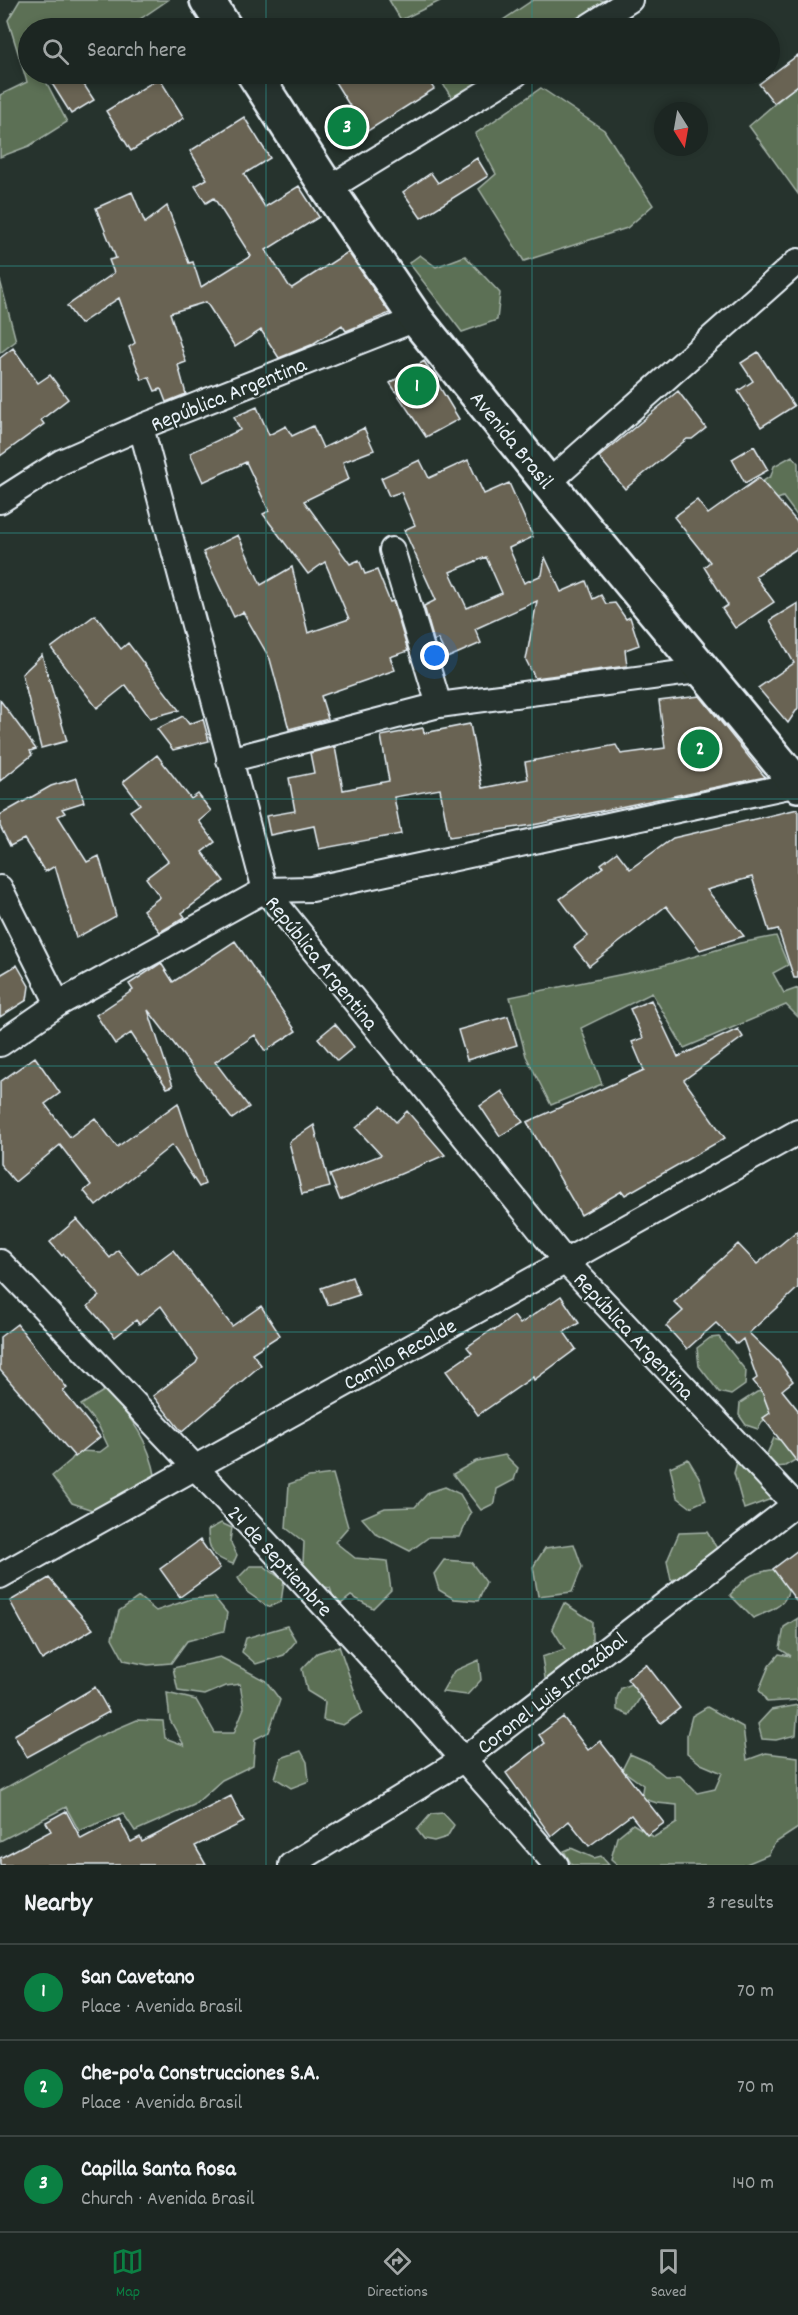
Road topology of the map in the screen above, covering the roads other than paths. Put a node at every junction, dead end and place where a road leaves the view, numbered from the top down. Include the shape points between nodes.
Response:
1 (207, 0) edge
2 (630, 0) edge
3 (219, 18) edge
4 (602, 18) edge
5 (260, 84) edge
6 (500, 84) edge
7 (328, 189) junction
8 (798, 261) edge
9 (416, 319) junction
10 (141, 427) junction
11 (548, 483) junction
12 (0, 501) edge
13 (392, 550) dead end
14 (705, 670) junction
15 (439, 705) junction
16 (229, 760) junction
17 (798, 785) edge
18 (0, 888) edge
19 (265, 890) junction
20 (58, 1004) junction
21 (0, 1044) edge
22 (798, 1132) edge
23 (565, 1261) junction
24 (0, 1262) edge
25 (195, 1466) junction
26 (797, 1505) edge
27 (0, 1576) edge
28 (465, 1759) junction
29 (291, 1865) edge
30 (556, 1865) edge

1 - 3 street
2 - 4 street
5 - 7 street, Avenida Brasil
6 - 7 street
7 - 9 street, Avenida Brasil
8 - 11 street
9 - 10 street, República Argentina
9 - 11 street, Avenida Brasil
10 - 12 street via 61,462
10 - 16 street, República Argentina
11 - 14 street, Avenida Brasil
13 - 15 street
14 - 15 street
14 - 17 street, Avenida Brasil
15 - 16 street
16 - 19 street, República Argentina
17 - 19 street via 312,889
18 - 20 street
19 - 20 street
19 - 23 street, República Argentina
20 - 21 street
22 - 23 street, Camilo Recalde
23 - 25 street, Camilo Recalde
23 - 26 street, República Argentina
24 - 25 street, 24 de Septiembre
25 - 27 street, Camilo Recalde
25 - 28 street, 24 de Septiembre
26 - 28 street, Coronel Luis Irrazábal
28 - 29 street, Coronel Luis Irrazábal
28 - 30 street, 24 de Septiembre

